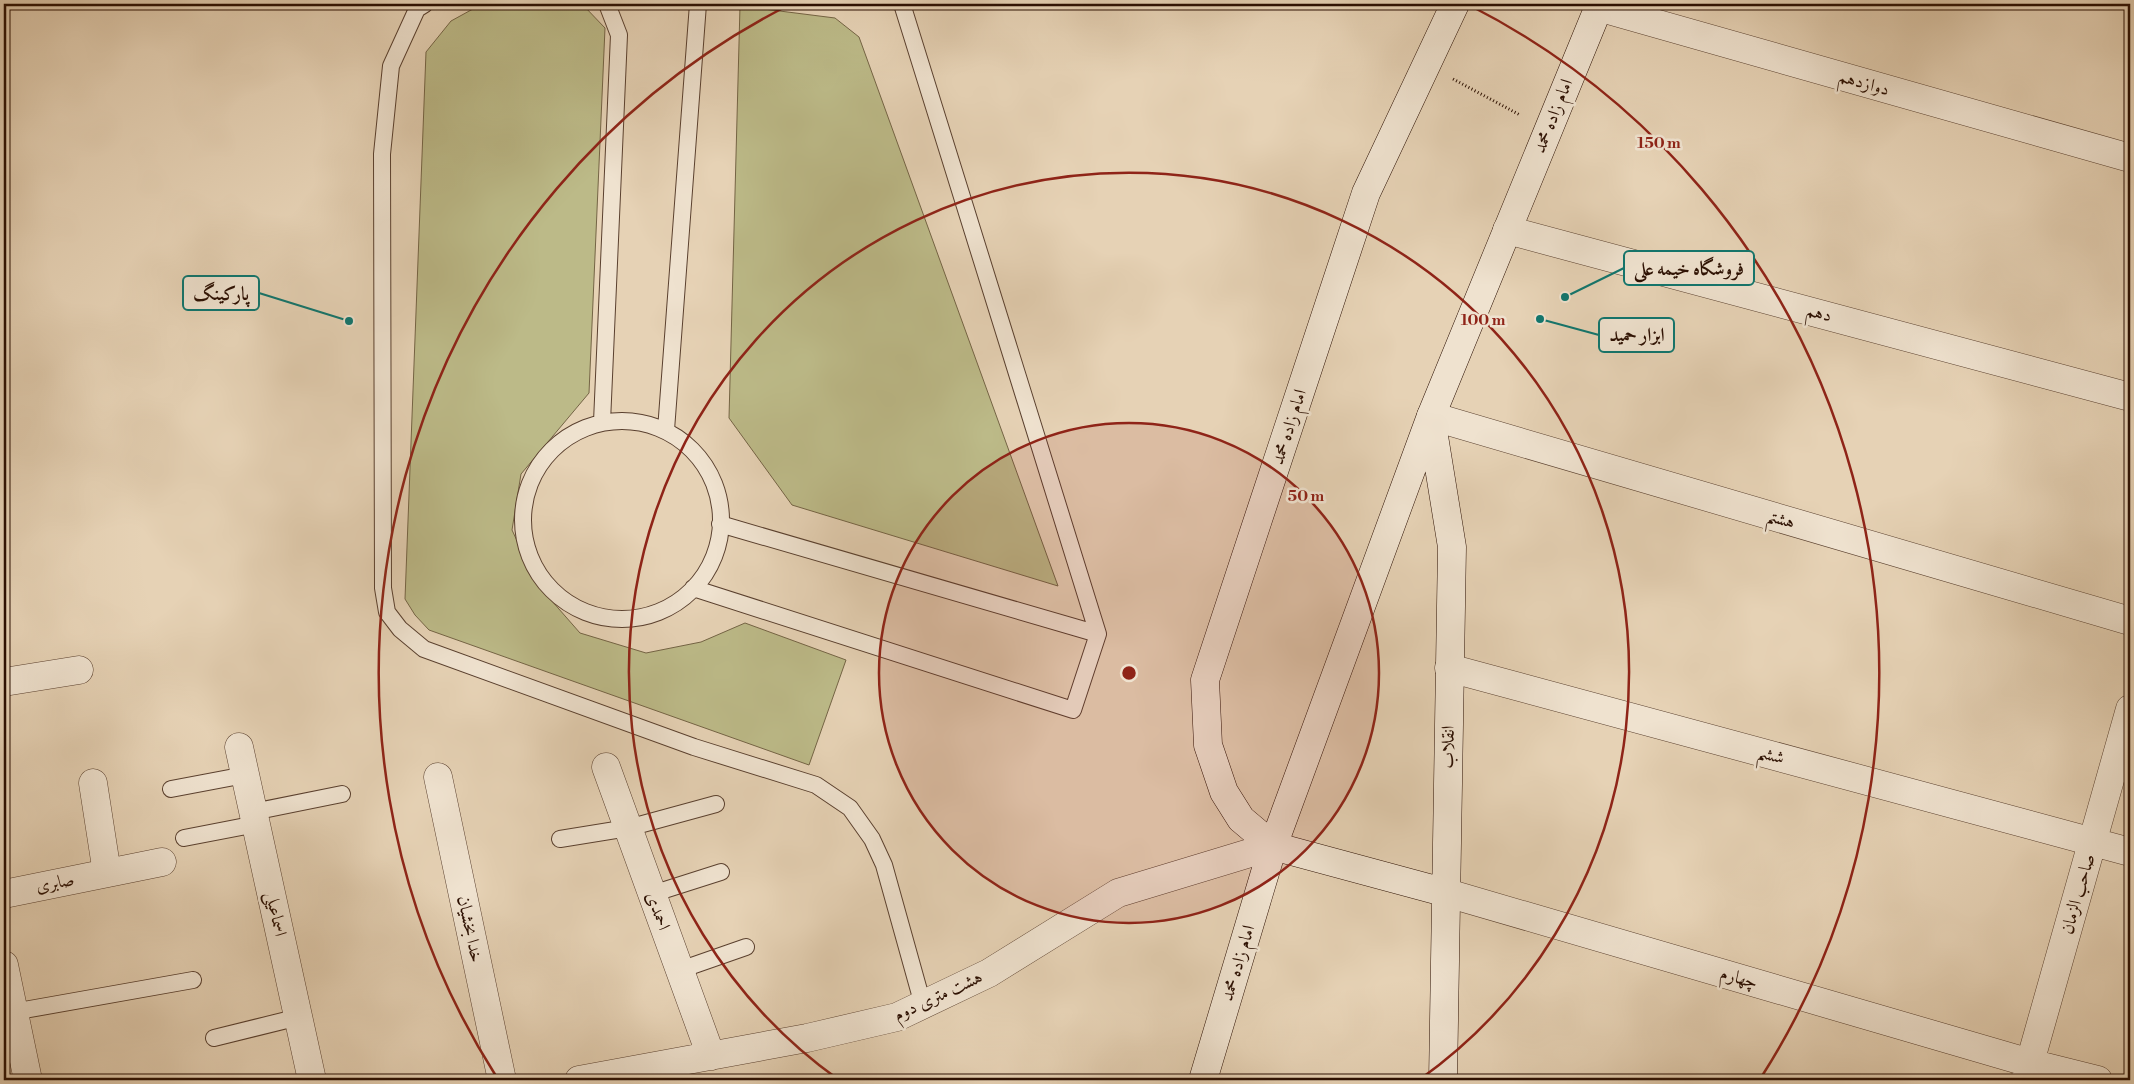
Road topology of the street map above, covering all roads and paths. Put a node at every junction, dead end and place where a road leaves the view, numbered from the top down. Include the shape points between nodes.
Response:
1 (425, 4) edge
2 (607, 4) edge
3 (698, 4) edge
4 (902, 4) edge
5 (1454, 4) edge
6 (1599, 5) edge
7 (1426, 65) junction
8 (1548, 130) junction
9 (2130, 158) edge
10 (1507, 230) junction
11 (2130, 396) edge
12 (1431, 416) junction
13 (602, 422) junction
14 (666, 430) junction
15 (720, 524) junction
16 (692, 588) junction
17 (2130, 621) edge
18 (1098, 634) junction
19 (1449, 668) junction
20 (79, 670) dead end
21 (4, 682) edge
22 (2130, 709) edge
23 (239, 747) dead end
24 (606, 767) dead end
25 (245, 775) junction
26 (438, 777) dead end
27 (93, 783) dead end
28 (171, 789) dead end
29 (342, 794) dead end
30 (716, 804) dead end
31 (255, 818) junction
32 (628, 828) junction
33 (184, 838) dead end
34 (560, 839) dead end
35 (2093, 842) junction
36 (1273, 846) junction
37 (2130, 852) edge
38 (162, 862) dead end
39 (721, 872) dead end
40 (107, 873) junction
41 (1447, 893) junction
42 (4, 894) edge
43 (652, 894) junction
44 (746, 948) dead end
45 (4, 965) edge
46 (680, 970) junction
47 (193, 980) dead end
48 (923, 1005) junction
49 (14, 1012) junction
50 (298, 1017) junction
51 (214, 1038) dead end
52 (711, 1056) junction
53 (2028, 1072) edge
54 (28, 1080) edge
55 (312, 1080) edge
56 (502, 1080) edge
57 (579, 1080) edge
58 (1203, 1080) edge
59 (1443, 1080) edge
60 (2098, 1080) edge

1 - 48 lane via 417,9 391,66 383,145 383,588 387,612 400,629 424,649 694,747 816,785 850,808 872,839 884,865
2 - 13 lane via 619,35
3 - 14 lane
4 - 18 lane
5 - 7 street, امام زاده محمد
6 - 8 street, امام زاده محمد
6 - 9 street, دوازدهم
7 - 8 path
7 - 36 street, امام زاده محمد via 1366,193 1205,680 1208,746 1224,792 1241,819
8 - 10 street, امام زاده محمد
10 - 11 street, دهم
10 - 12 street, امام زاده محمد
12 - 17 street, هشتم
12 - 19 street, انقلاب via 1452,547
12 - 36 street, امام زاده محمد
13 - 14 lane via 634,420
13 - 16 lane via 572,433 548,453 530,479 522,510 524,542 536,572 556,596 585,613 618,619 652,615 682,600
14 - 15 lane via 694,450 713,478 721,510
15 - 16 lane via 719,544 705,574
15 - 18 lane
16 - 18 lane via 1074,710
19 - 35 street, ششم
19 - 41 street, انقلاب
20 - 21 street
22 - 35 street, صاحب الزمان
23 - 25 street, اسماعیلی
24 - 32 street, احمدی
25 - 28 lane
25 - 31 street, اسماعیلی
26 - 56 street, خدا بخشیان
27 - 40 street
29 - 31 lane
30 - 32 lane
31 - 33 lane
31 - 50 street, اسماعیلی
32 - 34 lane
32 - 43 street, احمدی
35 - 37 street, ششم
35 - 53 street, صاحب الزمان
36 - 41 street, چهارم
36 - 48 street, هشت متری دوم via 1118,894 989,973
36 - 58 street, امام زاده محمد
38 - 40 street, صابری
39 - 43 lane
40 - 42 street, صابری
41 - 53 street, چهارم
41 - 59 street, انقلاب
43 - 46 street, احمدی
44 - 46 lane
45 - 49 street
46 - 52 street, احمدی
47 - 49 lane
48 - 52 street, هشت متری دوم via 897,1017
49 - 54 street
50 - 51 lane
50 - 55 street, اسماعیلی
52 - 57 street, هشت متری دوم
53 - 60 street, چهارم

